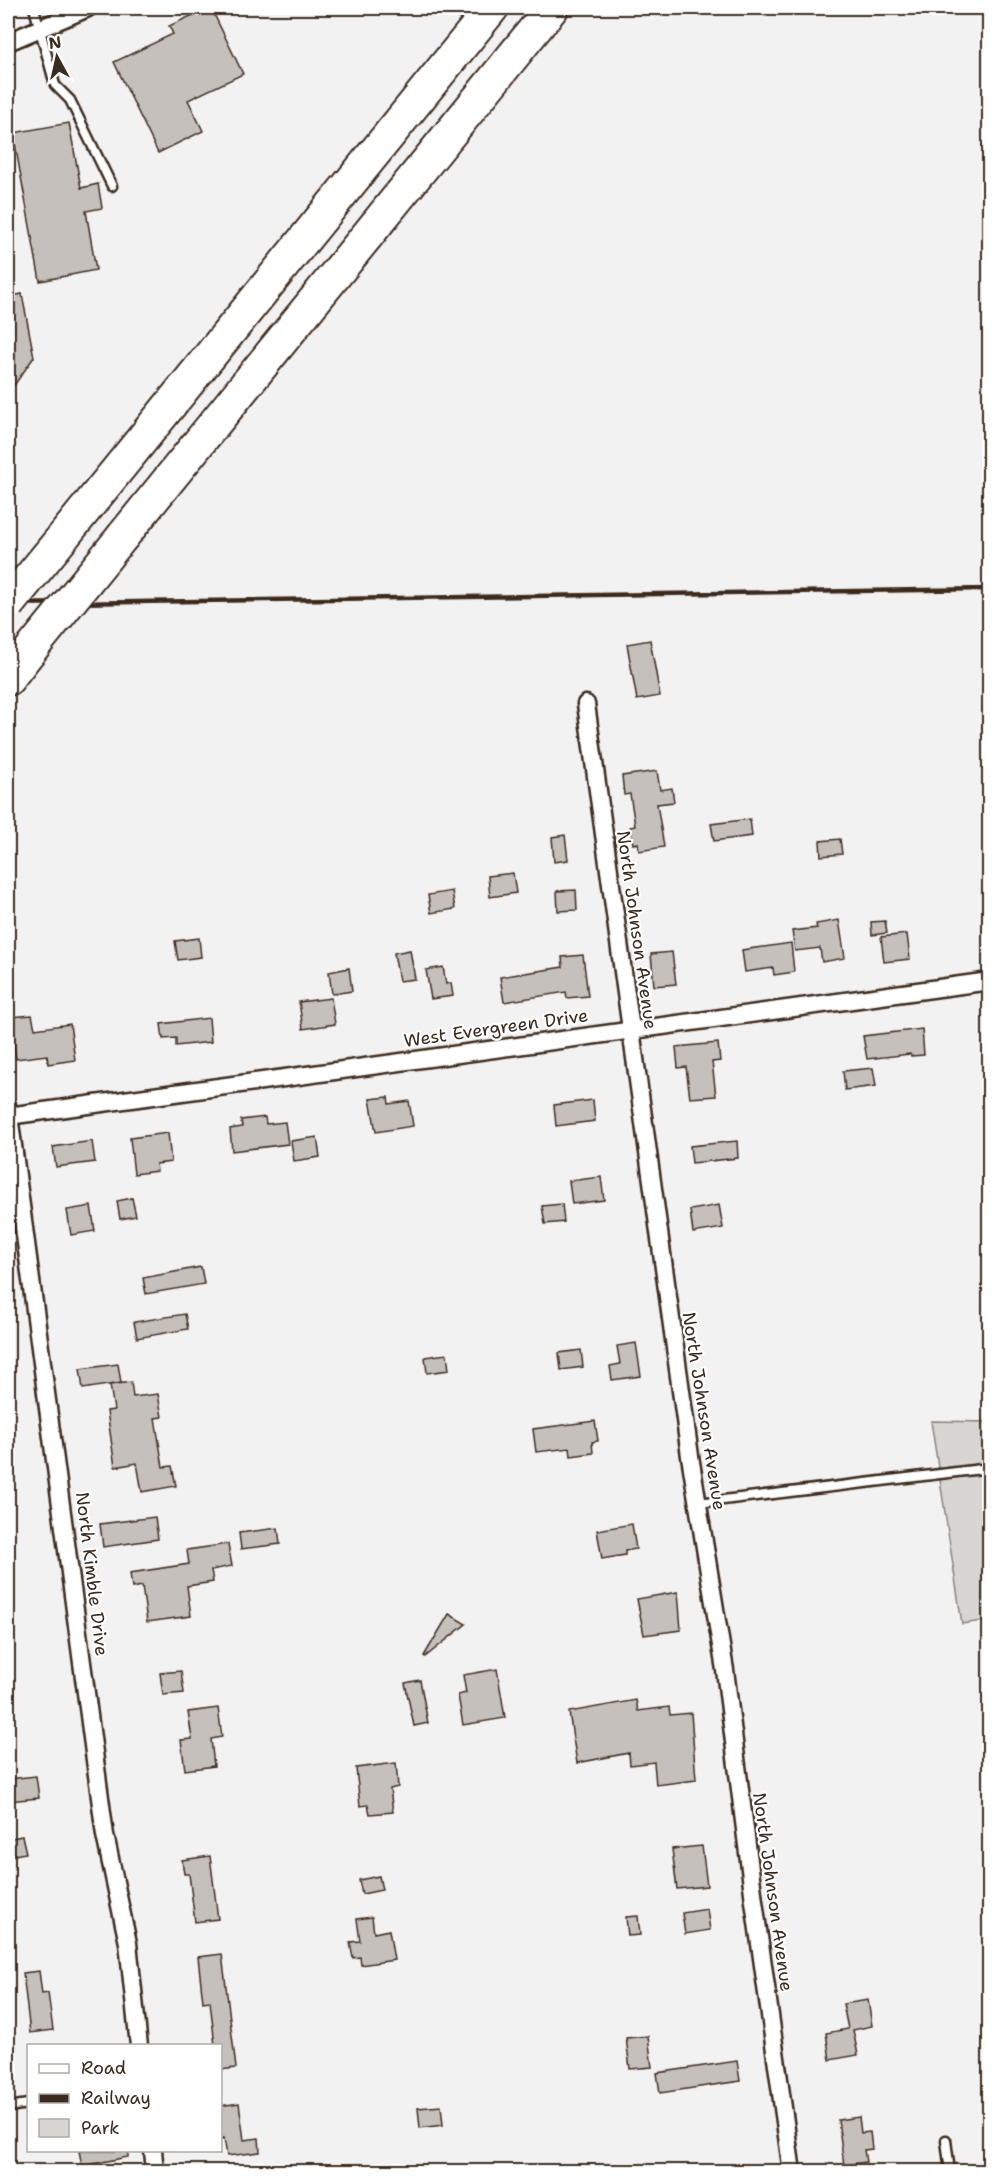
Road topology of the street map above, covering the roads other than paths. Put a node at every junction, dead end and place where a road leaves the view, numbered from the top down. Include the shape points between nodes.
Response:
1 (34, 8) edge
2 (88, 8) edge
3 (492, 8) edge
4 (552, 8) edge
5 (38, 28) junction
6 (8, 42) edge
7 (112, 186) dead end
8 (8, 604) edge
9 (8, 679) edge
10 (586, 704) dead end
11 (990, 981) edge
12 (631, 1029) junction
13 (8, 1113) edge
14 (990, 1468) edge
15 (698, 1503) junction
16 (140, 2044) edge
17 (27, 2104) edge
18 (8, 2107) edge
19 (946, 2139) dead end
20 (153, 2152) edge
21 (156, 2172) edge
22 (792, 2172) edge
23 (950, 2172) edge

1 - 5 lane
2 - 5 street
3 - 8 highway, bridge
4 - 9 highway, bridge
5 - 6 street
5 - 7 lane via 55,85 70,100
10 - 12 street, North Johnson Avenue
11 - 12 street, West Evergreen Drive
12 - 13 street, West Evergreen Drive
12 - 15 street, North Johnson Avenue
13 - 16 street, North Kimble Drive via 105,1836 128,1943
14 - 15 lane
15 - 22 street, North Johnson Avenue
17 - 18 lane
19 - 23 lane
20 - 21 street

